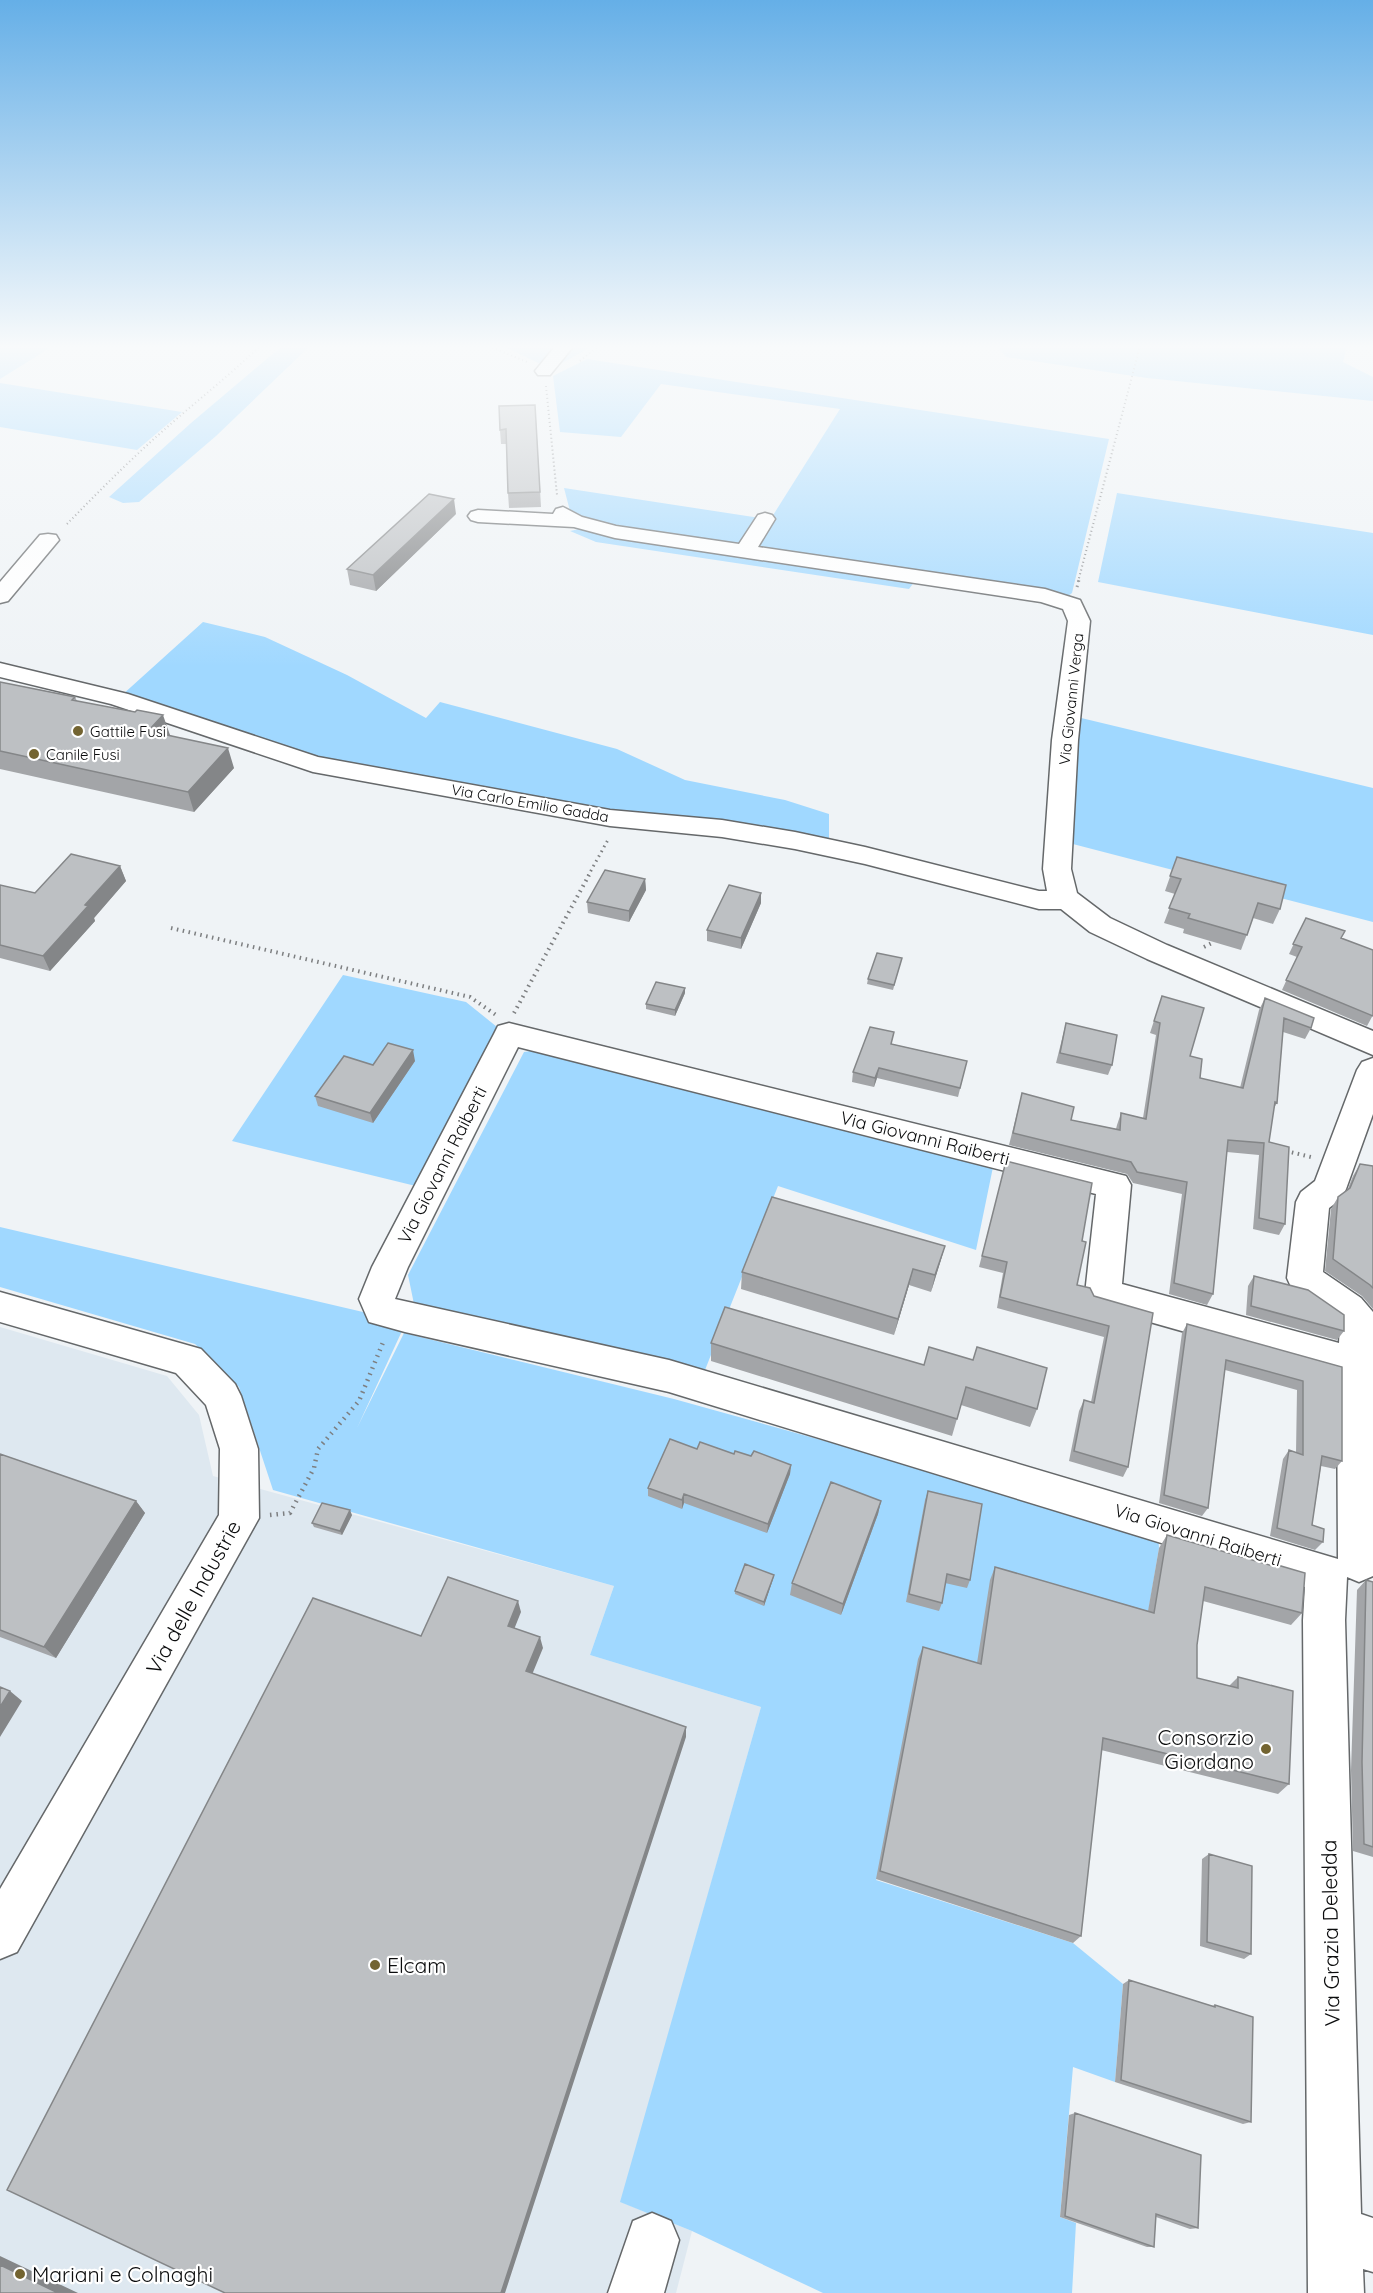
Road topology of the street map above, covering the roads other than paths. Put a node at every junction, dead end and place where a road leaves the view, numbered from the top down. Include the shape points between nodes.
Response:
1 (478, 516) dead end
2 (765, 519) dead end
3 (55, 536) road end
4 (745, 551) junction
5 (0, 596) edge
6 (0, 670) edge
7 (1067, 900) junction
8 (1373, 1044) edge
9 (1373, 1070) edge
10 (0, 1307) edge
11 (1356, 1364) junction
12 (1353, 1567) edge
13 (0, 1935) edge
14 (1354, 2238) edge
15 (652, 2240) dead end
16 (636, 2293) edge
17 (1336, 2293) edge

1 - 4 street via 569,517 615,532
2 - 4 street
3 - 5 street
4 - 7 street, Via Giovanni Verga via 1045,596 1072,605 1079,621 1065,740 1057,869
6 - 7 street, Via Carlo Emilio Gadda via 119,699 313,764 620,819 758,833 830,847 1039,900
7 - 8 street via 1125,938
9 - 11 street, Via Grazia Deledda via 1329,1189 1313,1202 1305,1278 1358,1319
10 - 13 street, Via delle Industrie via 188,1360 222,1396 238,1449 240,1518
11 - 12 street, Via Grazia Deledda
11 - 12 street, Via Giovanni Raiberti via 1103,1294 1114,1185 509,1029 377,1299 382,1311 669,1376
12 - 14 street, Via Grazia Deledda via 1324,1620
14 - 17 street, Via Grazia Deledda
15 - 16 street

